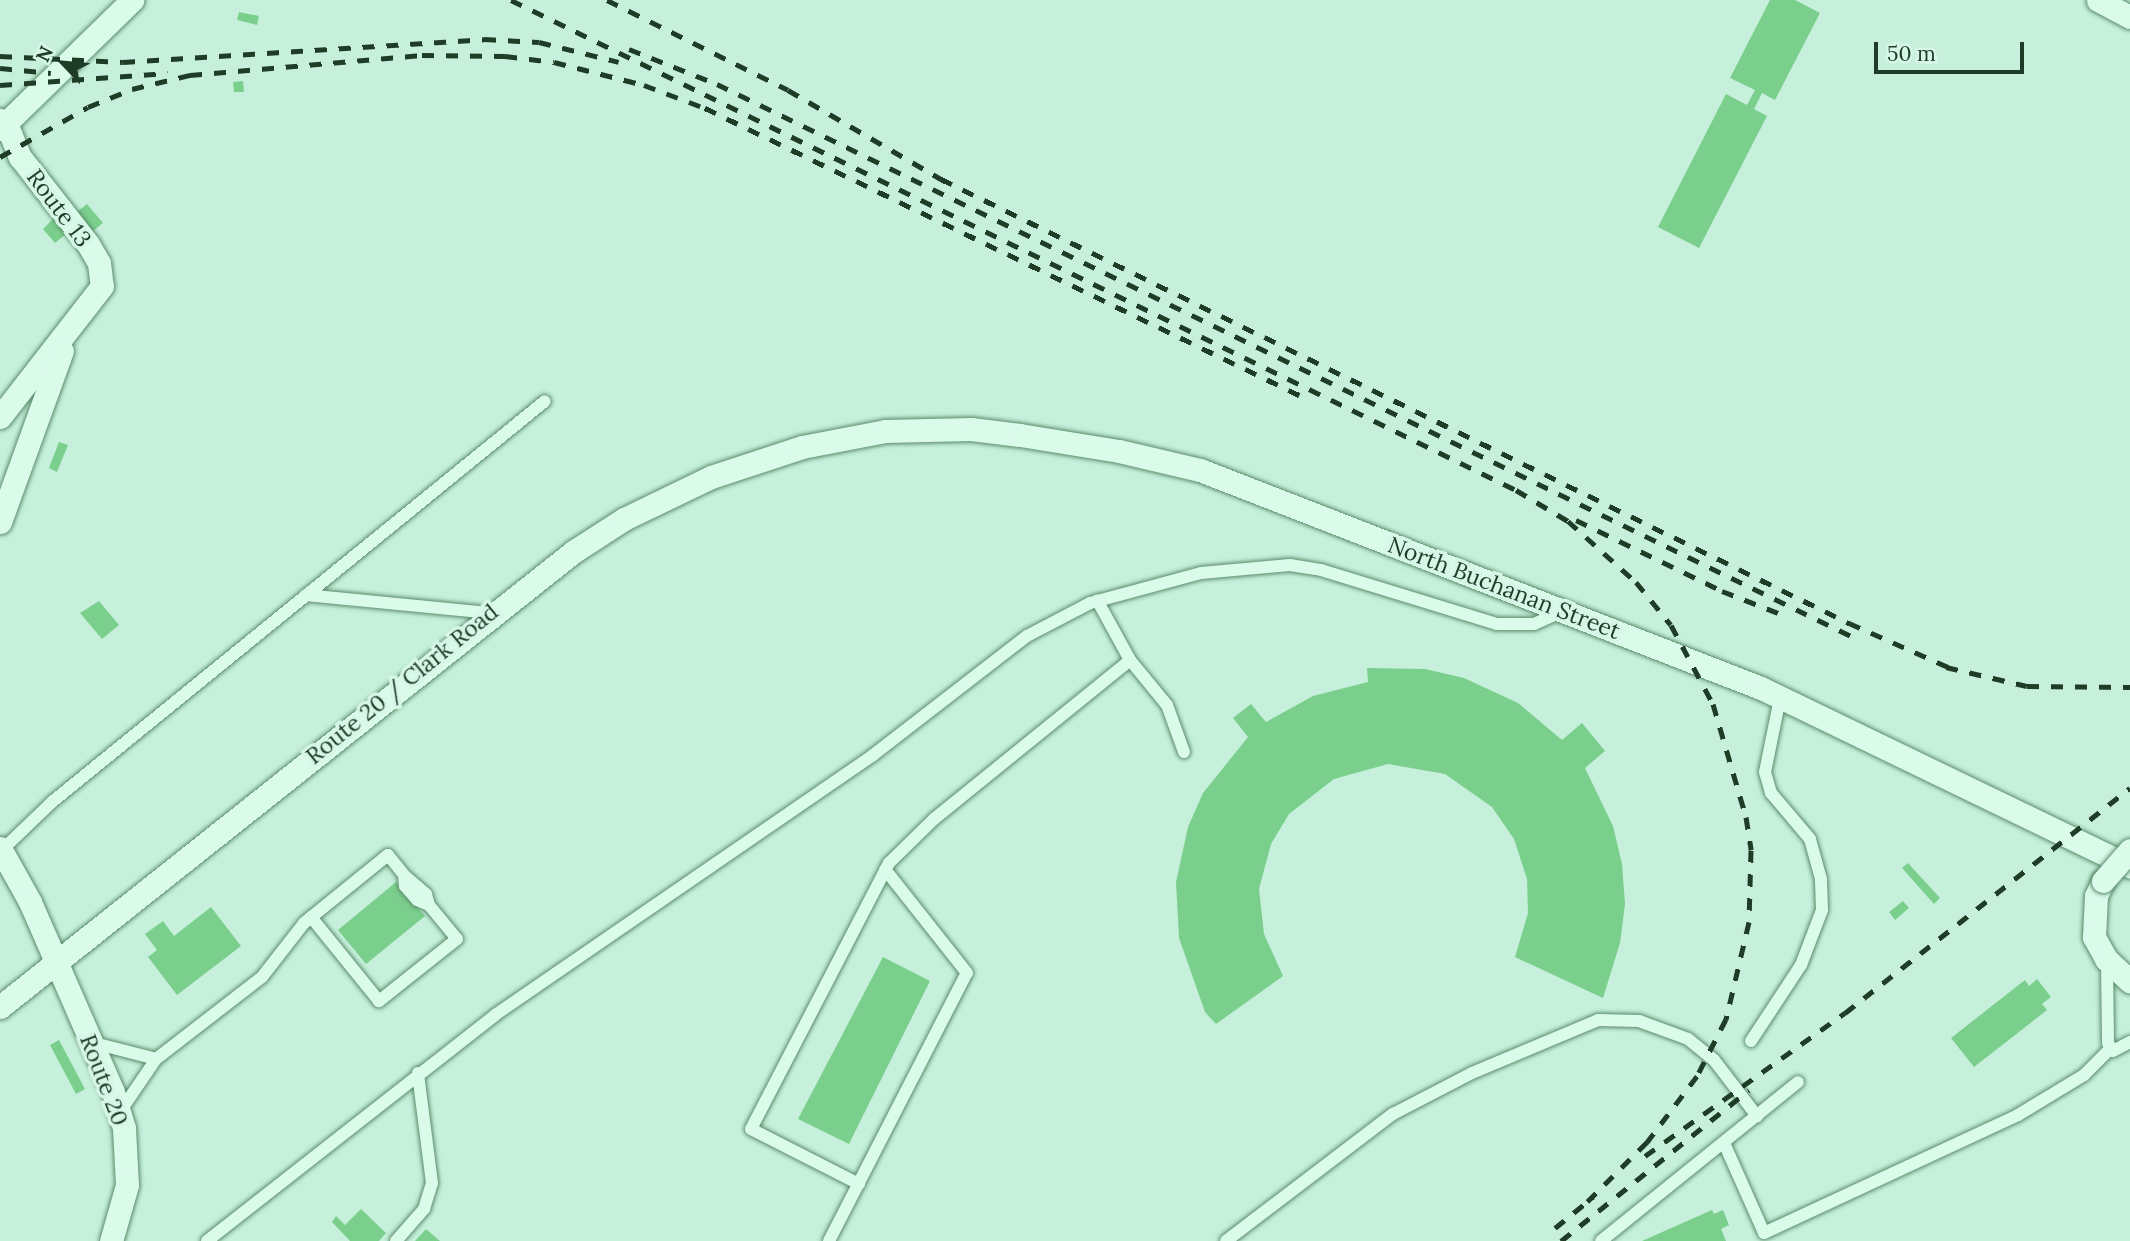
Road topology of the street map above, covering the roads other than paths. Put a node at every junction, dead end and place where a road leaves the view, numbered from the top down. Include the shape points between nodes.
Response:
1 (132, 0) edge
2 (2098, 0) edge
3 (2130, 17) edge
4 (2, 124) edge
5 (68, 334) junction
6 (545, 401) dead end
7 (0, 417) edge
8 (846, 438) joint
9 (0, 522) edge
10 (306, 595) junction
11 (1097, 600) junction
12 (1563, 611) junction
13 (490, 614) junction
14 (1130, 660) junction
15 (1780, 698) junction
16 (1184, 752) dead end
17 (1, 849) edge
18 (2130, 850) edge
19 (2130, 866) edge
20 (885, 869) junction
21 (312, 917) junction
22 (2107, 960) junction
23 (54, 964) junction
24 (2130, 981) edge
25 (0, 1007) edge
26 (1751, 1041) dead end
27 (90, 1042) junction
28 (2130, 1042) edge
29 (2110, 1049) junction
30 (156, 1059) junction
31 (418, 1073) junction
32 (1798, 1082) dead end
33 (119, 1112) junction
34 (1757, 1116) junction
35 (1724, 1143) junction
36 (859, 1184) junction
37 (111, 1241) edge
38 (208, 1241) edge
39 (396, 1241) edge
40 (829, 1241) edge
41 (1226, 1241) edge
42 (1601, 1241) edge

1 - 4 street
2 - 3 street
4 - 5 street, Route 13 via 20,157 99,263 99,295
5 - 7 street, Route 13
5 - 9 street, Route 13
6 - 10 lane
8 - 12 street, North Buchanan Street via 885,431 971,429 1175,462
8 - 13 street, Route 20 / Clark Road via 756,461 669,495 573,552
10 - 13 lane
10 - 17 lane
11 - 12 lane via 1201,573 1290,565 1321,570 1497,624 1534,624
11 - 14 lane
11 - 31 lane via 1027,636 873,755 626,923
12 - 15 street, North Buchanan Street
13 - 23 street, Route 20 / Clark Road
14 - 16 lane via 1167,705
14 - 20 lane via 934,819
15 - 19 street, North Buchanan Street
15 - 26 lane via 1765,772 1771,793 1810,839 1821,879 1822,910 1801,965
17 - 23 street
18 - 22 street, bridge via 2103,881 2092,918 2094,937
20 - 36 lane via 967,973
20 - 36 lane via 751,1129
21 - 21 lane via 388,855 404,875 405,886 429,905 457,939 379,1002
21 - 30 lane via 262,977
22 - 24 street
22 - 29 lane
23 - 25 street, Route 20 / Clark Road
23 - 27 street, Route 20
27 - 30 lane
27 - 33 street, Route 20
28 - 29 lane
29 - 35 lane via 2084,1076 2018,1115 1764,1233
30 - 33 lane
31 - 38 lane
31 - 39 lane via 432,1183 424,1209
32 - 34 lane
33 - 37 street, Route 20 via 128,1170 124,1203
34 - 35 lane
34 - 41 lane via 1714,1060 1688,1039 1639,1021 1598,1020 1472,1073 1393,1115
35 - 42 lane
36 - 40 lane

